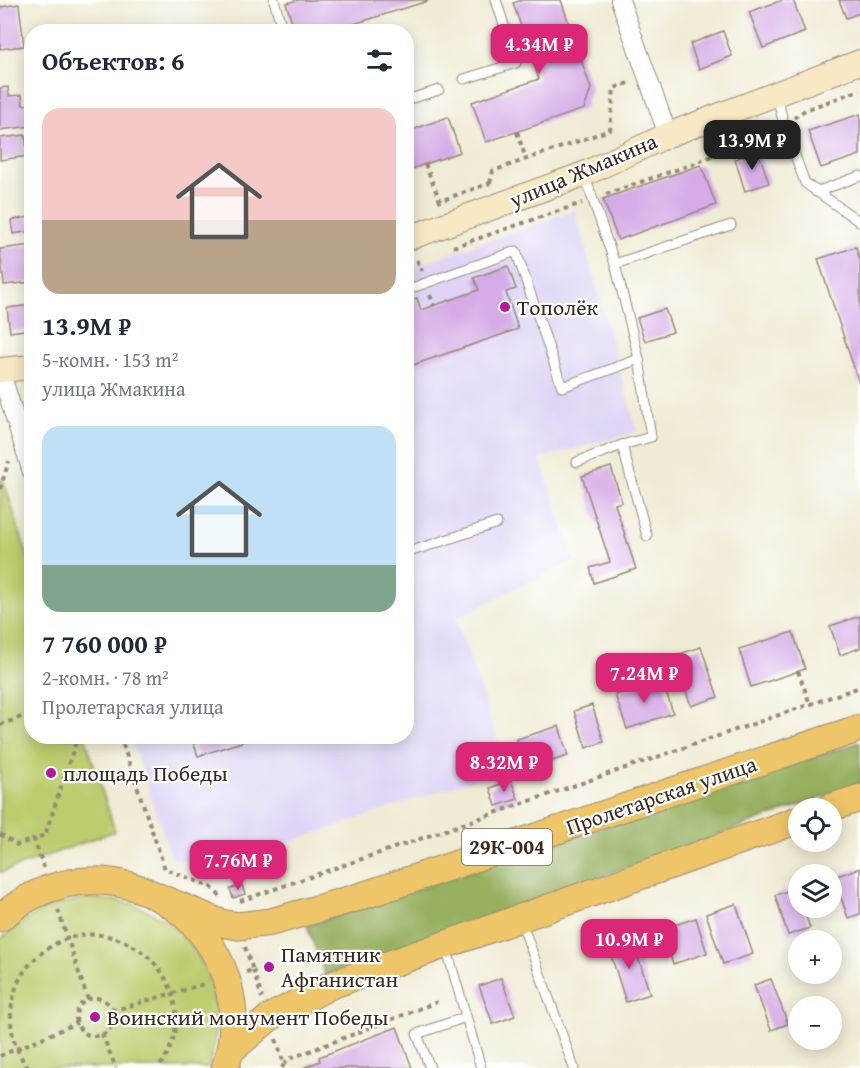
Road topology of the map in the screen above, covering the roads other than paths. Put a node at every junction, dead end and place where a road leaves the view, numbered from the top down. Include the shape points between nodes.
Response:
1 (274, 0) edge
2 (496, 0) edge
3 (620, 0) edge
4 (282, 24) edge
5 (860, 62) edge
6 (464, 80) dead end
7 (439, 90) dead end
8 (776, 93) junction
9 (414, 98) edge
10 (668, 135) junction
11 (584, 174) junction
12 (860, 176) edge
13 (816, 192) junction
14 (860, 222) edge
15 (730, 225) dead end
16 (414, 248) edge
17 (615, 264) junction
18 (414, 287) edge
19 (639, 359) junction
20 (24, 368) edge
21 (0, 370) edge
22 (622, 445) junction
23 (24, 446) edge
24 (577, 462) dead end
25 (497, 523) dead end
26 (647, 536) dead end
27 (414, 550) edge
28 (860, 728) edge
29 (860, 798) edge
30 (842, 804) edge
31 (788, 824) edge
32 (153, 895) junction
33 (5, 912) edge
34 (520, 918) junction
35 (445, 945) junction
36 (466, 1017) junction
37 (228, 1059) edge
38 (430, 1068) edge
39 (481, 1068) edge
40 (574, 1068) edge

1 - 4 lane
2 - 6 lane via 516,63
3 - 10 street
5 - 8 street, улица Жмакина
7 - 9 lane
8 - 10 street, улица Жмакина
8 - 13 lane via 805,183
10 - 11 street, улица Жмакина
11 - 16 street, улица Жмакина
11 - 17 lane
12 - 13 lane
13 - 14 lane
15 - 17 lane
17 - 19 lane
18 - 19 lane via 516,251 562,387
19 - 22 lane via 651,437
20 - 21 street
21 - 23 street
22 - 24 lane
22 - 26 lane
25 - 27 lane
28 - 32 main road, Пролетарская улица / 29К-004 via 359,897 271,922 238,926 222,923
29 - 30 main road
31 - 34 main road, 29К-004
32 - 33 main road, 29К-004 via 114,883 73,883 34,895
32 - 37 main road, 29К-004 via 191,921 219,958 233,1003
34 - 35 main road, 29К-004
34 - 40 lane
35 - 36 lane
35 - 37 main road, 29К-004 via 331,985 270,1018
36 - 38 lane via 417,1034
36 - 39 lane

